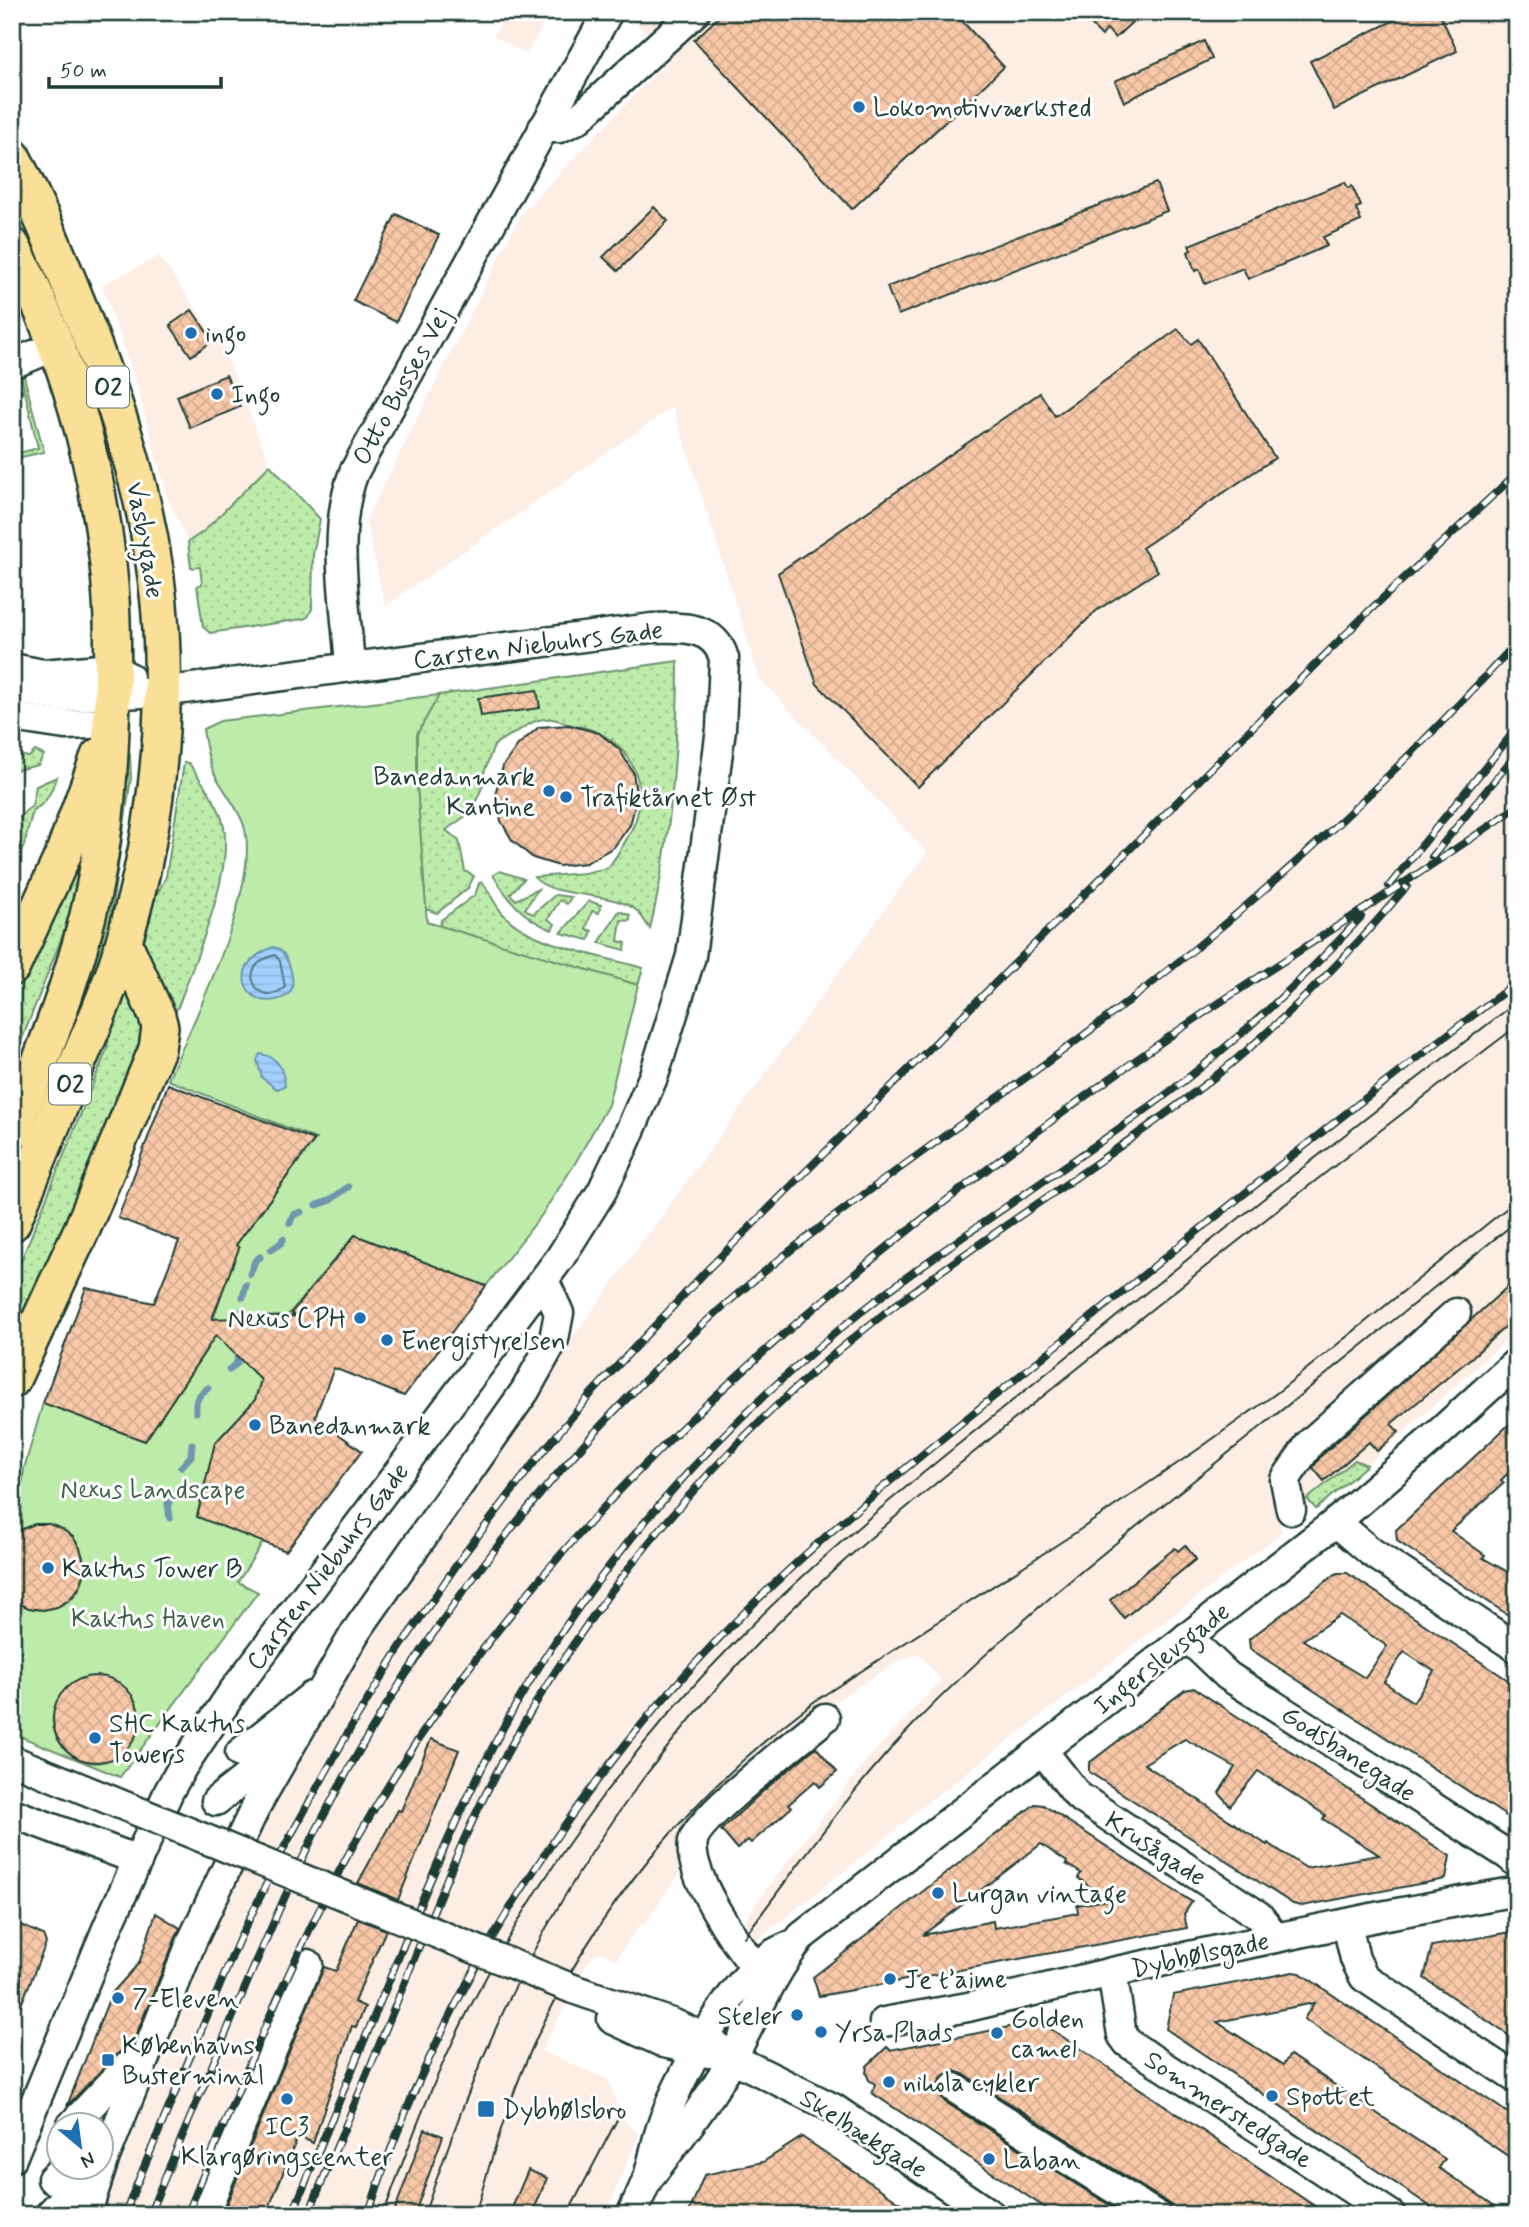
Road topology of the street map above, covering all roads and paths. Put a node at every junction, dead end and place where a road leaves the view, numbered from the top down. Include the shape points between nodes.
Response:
1 (608, 12) edge
2 (695, 12) edge
3 (543, 128) junction
4 (12, 156) edge
5 (12, 246) edge
6 (56, 346) junction
7 (12, 364) edge
8 (350, 666) junction
9 (12, 668) edge
10 (12, 689) edge
11 (161, 692) junction
12 (112, 695) junction
13 (12, 717) edge
14 (124, 943) junction
15 (12, 968) edge
16 (12, 1132) edge
17 (12, 1223) edge
18 (544, 1280) junction
19 (1456, 1313) dead end
20 (1517, 1362) edge
21 (12, 1380) edge
22 (1291, 1510) dead end
23 (1336, 1522) junction
24 (1187, 1637) junction
25 (1517, 1648) edge
26 (325, 1685) junction
27 (825, 1718) dead end
28 (294, 1740) junction
29 (1043, 1751) junction
30 (240, 1753) dead end
31 (12, 1760) edge
32 (216, 1801) dead end
33 (12, 1813) edge
34 (138, 1860) junction
35 (1517, 1863) edge
36 (1517, 1891) edge
37 (1346, 1924) junction
38 (1276, 1938) junction
39 (796, 1943) junction
40 (307, 1964) dead end
41 (757, 1967) junction
42 (1112, 1972) junction
43 (884, 2022) dead end
44 (702, 2044) junction
45 (145, 2057) junction
46 (732, 2058) junction
47 (1517, 2079) edge
48 (954, 2088) dead end
49 (127, 2104) junction
50 (84, 2112) edge
51 (115, 2112) edge
52 (116, 2127) edge
53 (12, 2158) edge
54 (647, 2180) junction
55 (80, 2182) edge
56 (95, 2182) edge
57 (49, 2215) edge
58 (86, 2215) edge
59 (204, 2215) edge
60 (632, 2215) edge
61 (991, 2215) edge
62 (1156, 2215) edge
63 (1391, 2215) edge

1 - 3 street, Otto Busses Vej
2 - 3 street via 578,119 559,128
3 - 8 street, Otto Busses Vej via 345,494 341,544
4 - 11 main road, Vasbygade / O2 via 64,270 125,437 155,570
5 - 6 main road, Vasbygade / O2
6 - 7 street
6 - 12 main road, Vasbygade / O2 via 102,526 110,585
8 - 11 street, Carsten Niebuhrs Gade
8 - 18 street, Carsten Niebuhrs Gade via 652,628 706,633 721,648 722,729 691,956 657,1068 624,1145 602,1191
9 - 12 street
10 - 12 street via 64,697
11 - 12 street, Carsten Niebuhrs Gade
11 - 14 main road, Vasbygade / O2 via 156,800
12 - 13 street via 65,725
12 - 15 main road via 63,855
12 - 16 main road, Vasbygade / O2 via 107,807 85,930
14 - 17 main road, O2
14 - 21 main road via 157,1016 157,1049 83,1227
18 - 26 street via 559,1313 554,1339 525,1391 355,1633
18 - 34 street, Carsten Niebuhrs Gade via 232,1693 183,1766
19 - 22 street via 1310,1443 1285,1480
20 - 23 street, Ingerslevsgade
23 - 24 street, Ingerslevsgade
23 - 25 street via 1371,1552
24 - 29 street, Ingerslevsgade
24 - 35 street, Godsbanegade via 1228,1675
26 - 28 street
26 - 30 street
27 - 41 street via 708,1818 693,1839 696,1871 744,1954
28 - 32 street
28 - 45 street via 198,1925
29 - 38 street, Krusågade via 1078,1796 1259,1916
29 - 39 street, Ingerslevsgade via 822,1918
31 - 44 street, bridge via 573,1989 672,2023
33 - 34 street
34 - 53 street, Carsten Niebuhrs Gade
36 - 37 street, Dybbølsgade
37 - 38 street, Dybbølsgade
37 - 47 street via 1364,1978
38 - 42 street, Dybbølsgade
39 - 41 street, Ingerslevsgade
39 - 46 street, Ingerslevsgade via 765,1991
40 - 59 street
41 - 44 street, Ingerslevsgade via 730,1997
42 - 43 street, Dybbølsgade
42 - 63 street, Sommerstedgade via 1122,2035 1128,2043
44 - 46 street
44 - 54 street, Ingerslevsgade via 675,2093
45 - 49 street
45 - 50 street via 129,2065
46 - 54 street, Ingerslevsgade via 696,2116
46 - 61 street, Skelbækgade via 833,2108
48 - 62 street
49 - 51 street
49 - 52 street
54 - 60 street, Ingerslevsgade
55 - 57 street
56 - 58 street

